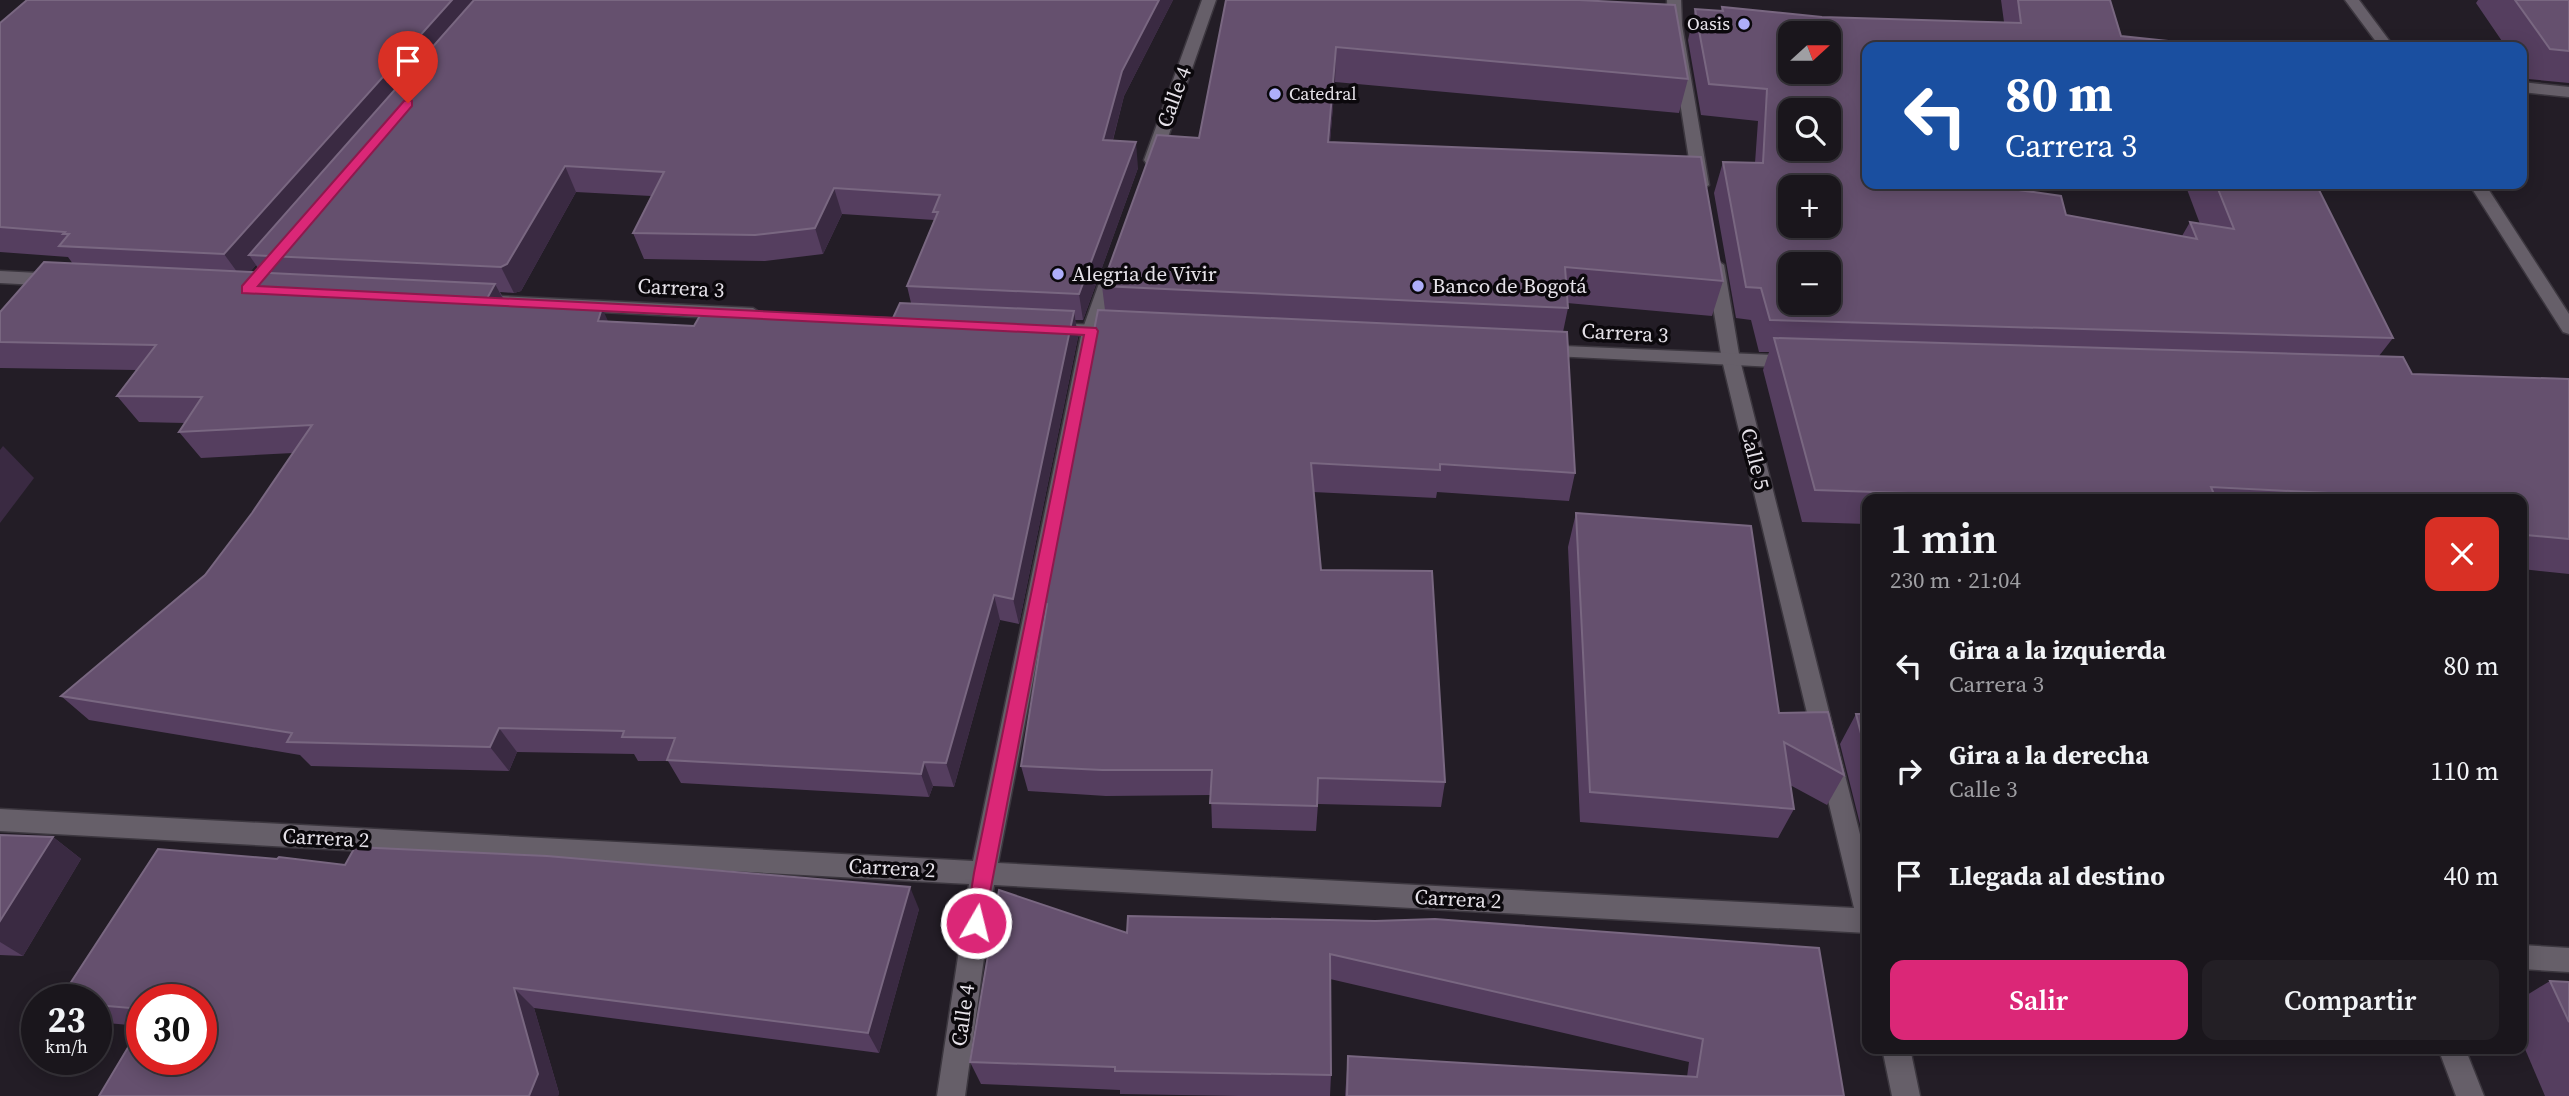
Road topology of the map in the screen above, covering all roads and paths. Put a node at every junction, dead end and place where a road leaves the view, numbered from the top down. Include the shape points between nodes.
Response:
1 (1209, 0) edge
2 (1674, 0) edge
3 (2352, 0) edge
4 (2383, 42) edge
5 (2527, 88) edge
6 (2569, 92) edge
7 (1148, 170) edge
8 (2480, 189) edge
9 (1704, 199) edge
10 (1713, 253) edge
11 (1117, 257) edge
12 (0, 277) edge
13 (49, 279) junction
14 (76, 281) edge
15 (33, 297) edge
16 (455, 300) edge
17 (773, 315) edge
18 (1036, 328) edge
19 (2569, 328) edge
20 (1091, 331) junction
21 (1133, 333) edge
22 (1522, 351) edge
23 (1731, 360) junction
24 (1815, 363) edge
25 (0, 820) edge
26 (983, 873) junction
27 (1862, 891) edge
28 (1862, 921) edge
29 (2527, 957) edge
30 (2569, 960) edge
31 (1897, 1054) edge
32 (2453, 1054) edge
33 (951, 1096) edge
34 (1906, 1096) edge
35 (2470, 1096) edge

1 - 7 street, Calle 4
2 - 9 street via 1674,25
3 - 4 street
5 - 6 street
8 - 19 street
10 - 23 street, Calle 5
11 - 20 street, Calle 4
12 - 13 street
13 - 14 street
13 - 15 street
16 - 17 street, Carrera 3
18 - 20 street
20 - 21 street
20 - 26 street, Calle 4
22 - 23 street, Carrera 3
23 - 24 street, Carrera 3
23 - 27 street, Calle 5
25 - 26 street, Carrera 2
26 - 28 street, Carrera 2
26 - 33 street, Calle 4
29 - 30 street
31 - 34 street
32 - 35 street

